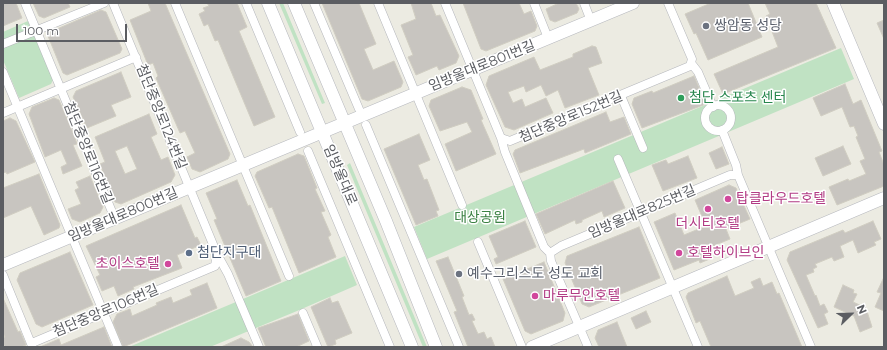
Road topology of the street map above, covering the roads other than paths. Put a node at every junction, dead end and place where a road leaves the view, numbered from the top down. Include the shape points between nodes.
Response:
1 (24, 3) edge
2 (104, 3) edge
3 (113, 3) edge
4 (175, 3) edge
5 (246, 3) edge
6 (268, 3) edge
7 (294, 3) edge
8 (314, 3) edge
9 (378, 3) edge
10 (444, 3) edge
11 (534, 3) edge
12 (584, 3) edge
13 (633, 3) edge
14 (668, 3) edge
15 (833, 3) edge
16 (591, 21) junction
17 (37, 31) junction
18 (548, 38) junction
19 (3, 44) edge
20 (136, 57) junction
21 (691, 63) junction
22 (472, 70) junction
23 (3, 72) edge
24 (61, 88) junction
25 (416, 93) junction
26 (621, 96) junction
27 (17, 106) junction
28 (713, 107) junction
29 (359, 109) dead end
30 (3, 113) edge
31 (345, 122) junction
32 (884, 124) edge
33 (366, 125) dead end
34 (722, 130) junction
35 (300, 132) dead end
36 (322, 132) junction
37 (501, 138) junction
38 (643, 148) dead end
39 (308, 151) dead end
40 (618, 159) dead end
41 (243, 165) junction
42 (738, 175) junction
43 (189, 188) junction
44 (884, 198) edge
45 (462, 205) dead end
46 (641, 212) junction
47 (115, 219) junction
48 (71, 237) junction
49 (478, 242) dead end
50 (768, 246) junction
51 (550, 253) junction
52 (217, 254) junction
53 (3, 265) edge
54 (3, 275) edge
55 (288, 276) dead end
56 (673, 287) junction
57 (104, 312) junction
58 (303, 313) dead end
59 (580, 326) junction
60 (32, 345) edge
61 (118, 347) edge
62 (258, 347) edge
63 (316, 347) edge
64 (390, 347) edge
65 (412, 347) edge
66 (436, 347) edge
67 (459, 347) edge
68 (522, 347) edge
69 (532, 347) edge
70 (588, 347) edge
71 (698, 347) edge
72 (811, 347) edge

1 - 17 street, 첨단중앙로116번길
2 - 17 street
3 - 20 street, 첨단중앙로124번길
4 - 41 street
5 - 35 street
6 - 36 street, 임방울대로
7 - 31 street, 임방울대로
8 - 29 street
9 - 25 street
10 - 22 street, 첨단중앙로152번길
11 - 18 street, 임방울대로801번길
12 - 16 street
13 - 16 street, 임방울대로801번길
14 - 21 street
15 - 32 street
16 - 18 street, 임방울대로801번길
17 - 19 street
17 - 24 street, 첨단중앙로116번길
18 - 22 street, 임방울대로801번길
20 - 24 street, 첨단중앙로116번길
20 - 43 street, 첨단중앙로124번길
21 - 26 street, 첨단중앙로152번길 via 687,69
21 - 28 street via 698,72
22 - 25 street, 임방울대로801번길
22 - 37 street, 첨단중앙로152번길
23 - 27 street
24 - 27 street
24 - 47 street, 첨단중앙로116번길
25 - 31 street, 임방울대로801번길
25 - 45 street, 임방울대로801번길
26 - 37 street, 첨단중앙로152번길 via 514,141
26 - 38 street
27 - 30 street
27 - 48 street
28 - 34 street via 706,114 706,121 712,130
28 - 34 street via 724,107 730,115 728,126
31 - 36 street, 임방울대로800번길
31 - 66 street, 임방울대로
33 - 67 street
34 - 42 street
36 - 41 street, 임방울대로800번길
36 - 65 street, 임방울대로
37 - 51 street via 541,240
39 - 64 street
40 - 46 street
41 - 43 street, 임방울대로800번길
41 - 55 street
42 - 46 street, 임방울대로825번길 via 730,175
42 - 50 street
43 - 47 street, 임방울대로800번길
43 - 52 street, 첨단중앙로124번길
44 - 50 street
46 - 51 street, 임방울대로825번길
46 - 56 street
47 - 48 street, 임방울대로800번길
48 - 53 street, 임방울대로800번길
48 - 57 street
49 - 68 street
50 - 56 street
50 - 72 street
51 - 59 street via 551,261
52 - 57 street, 첨단중앙로106번길 via 215,266
52 - 62 street, 첨단중앙로124번길
54 - 60 street, 첨단중앙로106번길
56 - 59 street
56 - 71 street
57 - 60 street, 첨단중앙로106번길
57 - 61 street
58 - 63 street
59 - 69 street
59 - 70 street

